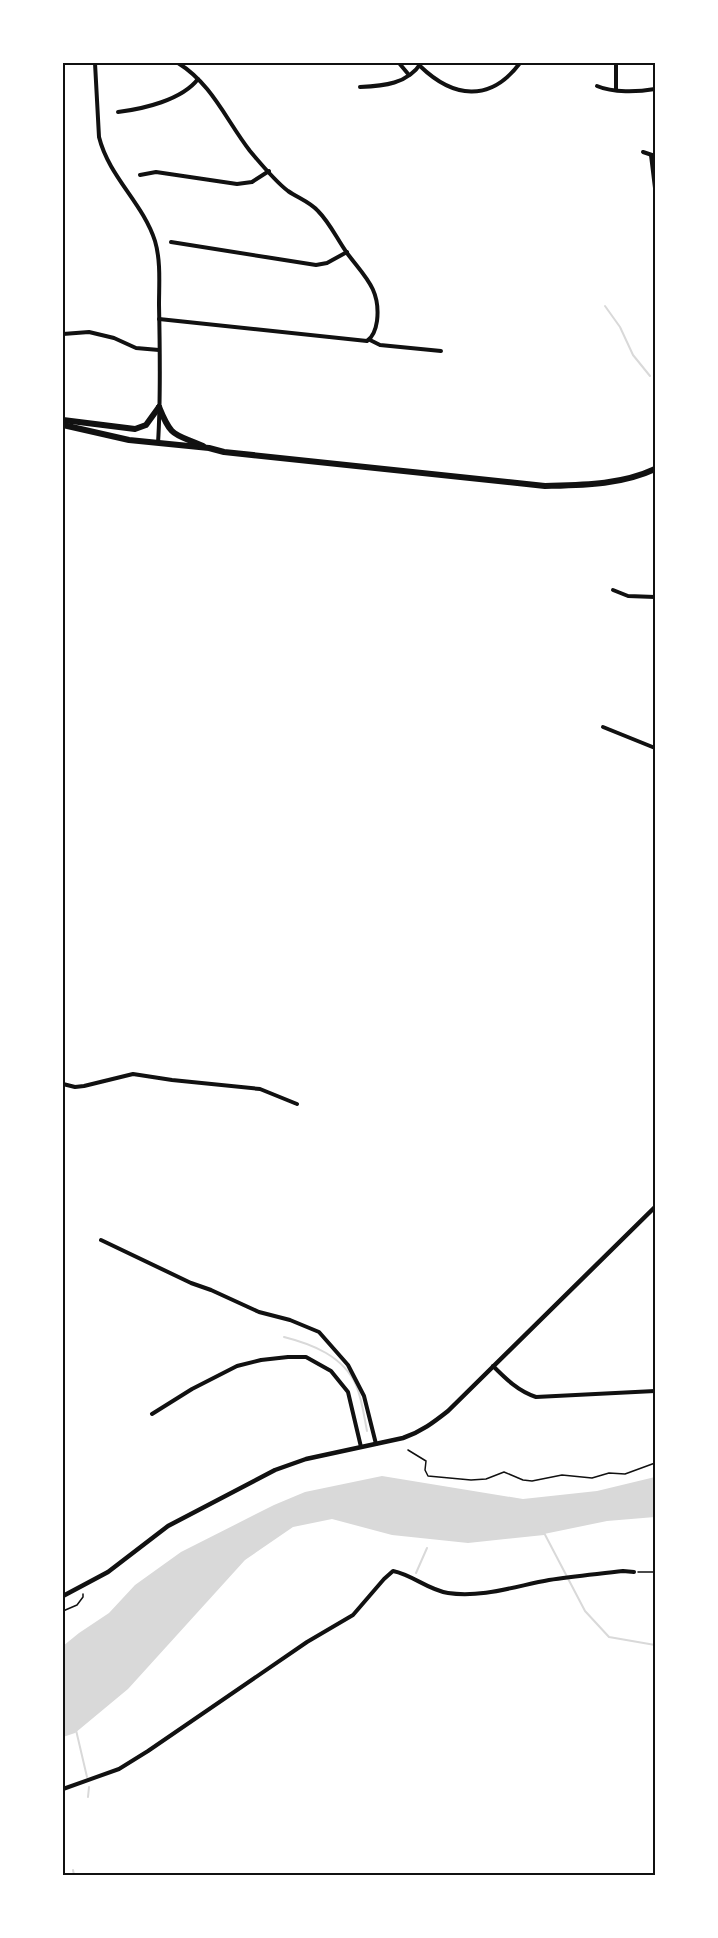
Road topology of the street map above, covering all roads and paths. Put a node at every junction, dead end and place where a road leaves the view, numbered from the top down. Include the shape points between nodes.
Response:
1 (95, 63) edge
2 (178, 63) edge
3 (399, 63) edge
4 (520, 63) edge
5 (616, 63) edge
6 (421, 64) edge
7 (409, 75) junction
8 (198, 79) junction
9 (597, 86) dead end
10 (360, 87) dead end
11 (655, 89) edge
12 (616, 90) junction
13 (118, 112) dead end
14 (643, 152) dead end
15 (653, 155) edge
16 (269, 171) junction
17 (140, 175) dead end
18 (655, 188) edge
19 (171, 242) dead end
20 (347, 252) junction
21 (159, 319) junction
22 (63, 334) edge
23 (370, 340) junction
24 (159, 350) junction
25 (441, 351) dead end
26 (159, 407) junction
27 (63, 420) edge
28 (63, 425) edge
29 (158, 442) junction
30 (209, 448) junction
31 (655, 469) edge
32 (614, 590) dead end
33 (655, 597) edge
34 (603, 727) dead end
35 (655, 748) edge
36 (63, 1084) edge
37 (297, 1104) dead end
38 (655, 1208) edge
39 (101, 1240) dead end
40 (493, 1366) junction
41 (655, 1391) edge
42 (152, 1414) dead end
43 (376, 1444) junction
44 (361, 1447) junction
45 (408, 1450) dead end
46 (655, 1463) edge
47 (634, 1572) joint
48 (655, 1572) edge
49 (81, 1587) junction
50 (63, 1596) edge
51 (63, 1611) edge
52 (63, 1789) edge

1 - 21 street via 101,146 119,181 147,220 156,243
2 - 8 street
3 - 7 street
4 - 6 street via 503,82 468,93 440,82
5 - 12 street
6 - 7 street
7 - 10 street via 386,85
8 - 13 street via 163,101
8 - 16 street
9 - 12 street
11 - 12 street
14 - 15 street
15 - 18 street
16 - 17 street via 252,182 237,184 156,172
16 - 20 street via 288,191 318,211
19 - 20 street via 316,265
20 - 23 street via 376,294 377,324
21 - 23 street
21 - 24 street
22 - 24 street via 89,332 136,348
23 - 25 street via 380,345
24 - 26 street
26 - 27 highway via 146,425 135,429
26 - 29 street
26 - 30 highway via 172,431
28 - 29 highway via 129,440
29 - 30 highway
30 - 31 highway via 545,486 598,484
32 - 33 street via 628,596
34 - 35 street
36 - 37 street via 84,1086 133,1074 260,1089
38 - 40 street
39 - 43 street via 183,1280 318,1332 348,1365 364,1396
40 - 41 street via 513,1385 536,1396
40 - 43 street via 426,1428
42 - 44 street via 237,1366 306,1357 331,1371 348,1392
43 - 44 street
44 - 49 street via 275,1470 168,1526 108,1572
45 - 46 path via 426,1461 428,1476 471,1480 504,1472 532,1481 562,1475 592,1478 625,1474
47 - 48 path
47 - 52 street via 552,1580 490,1593 449,1594 393,1571 353,1615 307,1642 148,1752 118,1769
49 - 50 street
49 - 51 path via 83,1597 77,1605

